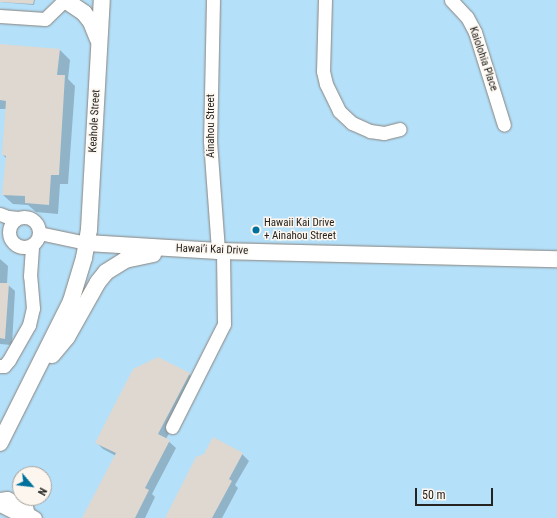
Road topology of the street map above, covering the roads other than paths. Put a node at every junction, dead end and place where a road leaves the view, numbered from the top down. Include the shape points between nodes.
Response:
1 (65, 0) edge
2 (102, 0) edge
3 (213, 0) edge
4 (325, 0) edge
5 (451, 0) edge
6 (0, 16) edge
7 (99, 43) junction
8 (504, 125) dead end
9 (400, 129) dead end
10 (0, 214) edge
11 (18, 218) junction
12 (39, 233) junction
13 (5, 235) edge
14 (87, 243) junction
15 (32, 245) junction
16 (18, 246) junction
17 (184, 250) junction
18 (221, 251) junction
19 (557, 259) edge
20 (30, 276) junction
21 (1, 370) edge
22 (32, 380) junction
23 (172, 427) dead end
24 (0, 443) edge
25 (0, 500) edge
26 (32, 516) edge

1 - 6 street via 45,19
1 - 7 main road via 84,13 91,22
2 - 7 main road, Keahole Street
3 - 18 street, Ainahou Street via 210,141
4 - 9 street via 323,71 338,110 352,124 370,132 384,133
5 - 8 street, Kaiolohia Place via 467,17 475,32
7 - 14 main road, Keahole Street
10 - 11 street
11 - 12 street via 28,217 33,220 37,223
11 - 13 street
12 - 14 street
12 - 15 street
13 - 16 street
14 - 17 main road, Hawai’i Kai Drive
14 - 22 main road via 71,301
15 - 16 street
15 - 20 street
16 - 20 street
17 - 18 main road, Hawai’i Kai Drive
17 - 22 main road via 133,257 121,261 110,269 98,282 67,337
18 - 19 main road, Hawai’i Kai Drive
18 - 23 street, Ainahou Street via 224,324
20 - 21 street via 33,308 29,325
22 - 24 main road
25 - 26 street via 7,498 26,507

